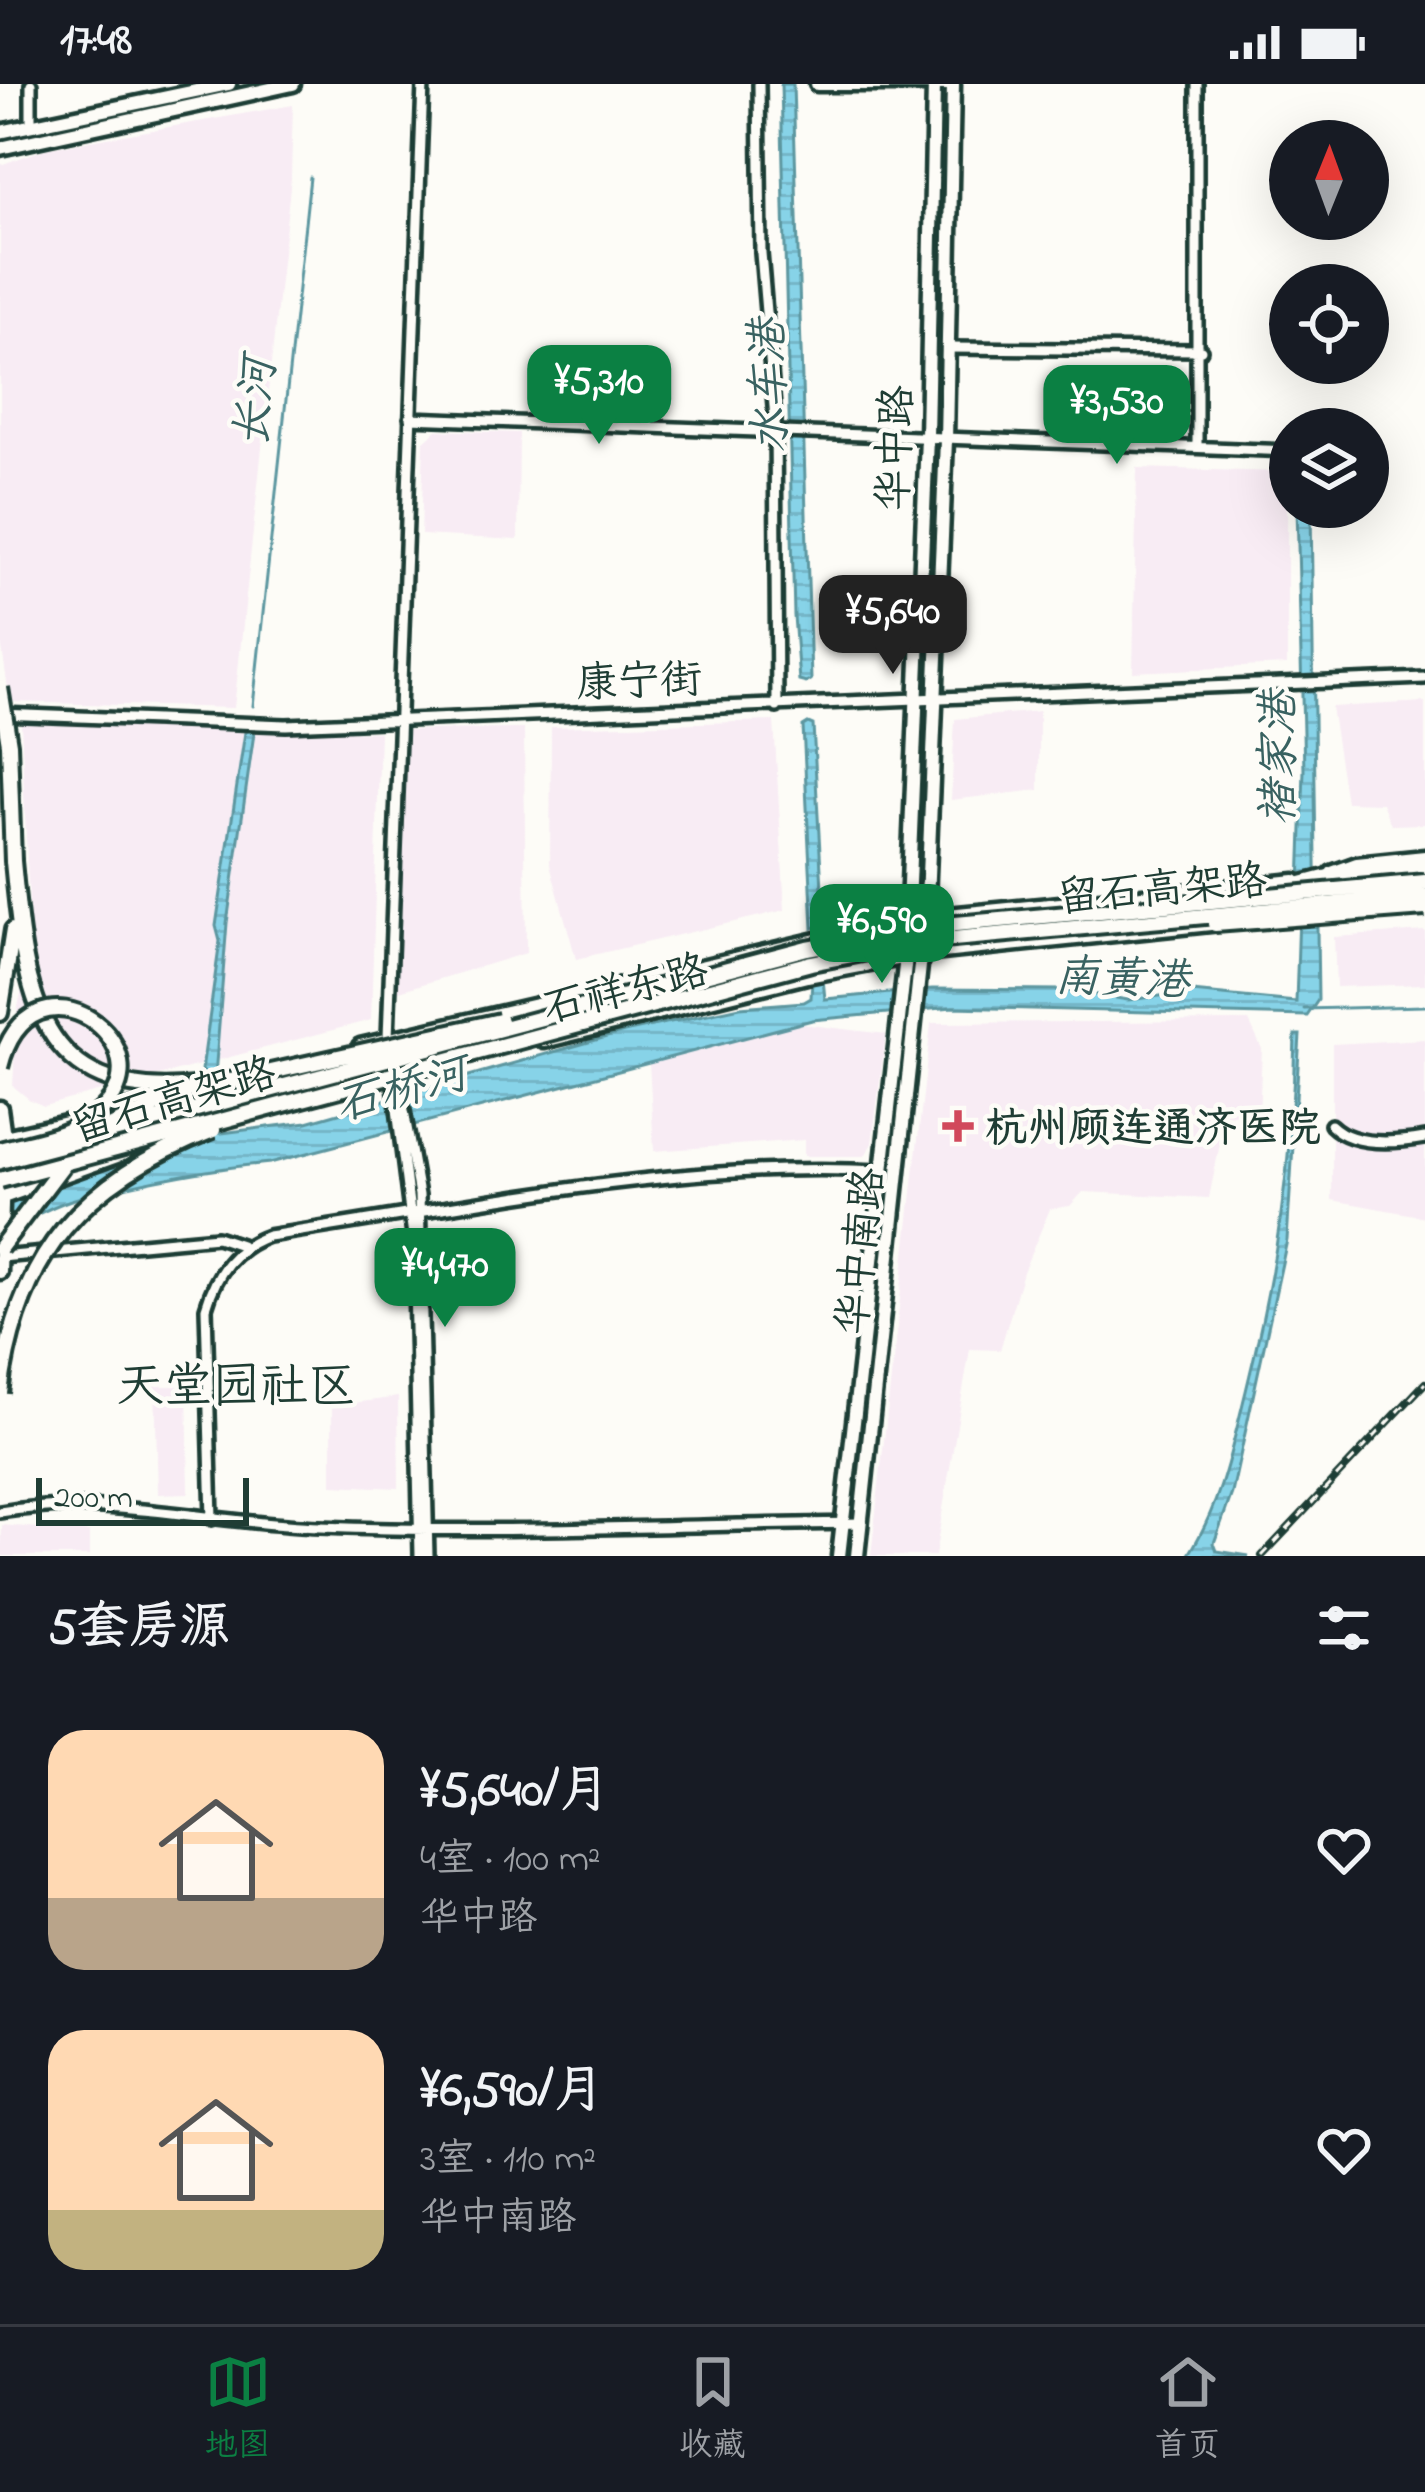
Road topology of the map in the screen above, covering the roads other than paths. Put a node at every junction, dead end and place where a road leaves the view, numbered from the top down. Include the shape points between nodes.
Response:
1 (31, 84) edge
2 (230, 84) edge
3 (293, 84) edge
4 (423, 84) edge
5 (759, 84) edge
6 (817, 84) edge
7 (951, 84) edge
8 (1197, 84) edge
9 (934, 85) edge
10 (31, 127) junction
11 (0, 133) edge
12 (0, 148) edge
13 (949, 348) junction
14 (1201, 350) junction
15 (410, 418) junction
16 (775, 431) junction
17 (927, 437) junction
18 (946, 440) junction
19 (1197, 447) junction
20 (1269, 451) edge
21 (1425, 678) edge
22 (0, 688) edge
23 (935, 701) junction
24 (916, 702) junction
25 (777, 707) junction
26 (0, 714) edge
27 (400, 722) junction
28 (1425, 857) edge
29 (13, 861) junction
30 (1425, 867) edge
31 (1425, 882) edge
32 (1425, 896) edge
33 (1237, 900) junction
34 (1425, 908) edge
35 (926, 917) junction
36 (907, 919) junction
37 (1114, 926) junction
38 (923, 954) junction
39 (906, 957) junction
40 (592, 1005) junction
41 (0, 1013) edge
42 (388, 1038) junction
43 (0, 1067) edge
44 (397, 1083) junction
45 (214, 1084) junction
46 (341, 1086) junction
47 (0, 1108) edge
48 (1331, 1125) dead end
49 (1425, 1138) edge
50 (1, 1142) edge
51 (0, 1161) edge
52 (882, 1171) junction
53 (1, 1192) edge
54 (415, 1214) junction
55 (1, 1241) edge
56 (241, 1245) junction
57 (1, 1256) edge
58 (0, 1272) edge
59 (0, 1393) edge
60 (0, 1512) edge
61 (212, 1519) junction
62 (843, 1523) junction
63 (860, 1523) junction
64 (424, 1529) junction
65 (424, 1556) edge
66 (839, 1556) edge
67 (857, 1556) edge

1 - 10 street
2 - 10 main road
3 - 12 main road
4 - 15 street
5 - 16 street
6 - 9 main road
7 - 9 main road
7 - 13 main road, 华中路
8 - 14 street
9 - 17 main road, 华中路
10 - 11 main road
13 - 14 street
13 - 18 main road, 华中路
14 - 19 street
15 - 16 street
15 - 27 street
16 - 17 street
16 - 25 street
17 - 18 street
17 - 24 main road, 华中路
18 - 19 street
18 - 23 main road, 华中路
19 - 20 street
21 - 23 street, 康宁街
22 - 29 highway, bridge
23 - 24 street, 康宁街
23 - 35 main road, 华中路
24 - 25 street, 康宁街
24 - 36 main road, 华中路
25 - 27 street, 康宁街
26 - 27 street, 康宁街
27 - 42 street
28 - 35 main road, 石祥东路 via 1299,881
29 - 41 highway via 12,951
29 - 45 highway, bridge via 26,981 50,1037 86,1067 133,1087
30 - 33 highway, bridge via 1332,876
31 - 33 highway, 留石高架路, bridge
32 - 37 highway, 留石高架路, bridge
33 - 40 highway, 留石高架路, bridge via 922,927
34 - 37 highway, bridge via 1259,924
34 - 38 main road, 石祥东路, bridge
35 - 36 main road, 石祥东路
35 - 38 main road, 华中路
36 - 39 main road, 华中路
36 - 42 main road, 石祥东路
37 - 46 highway, 留石高架路, bridge via 920,942 811,963
38 - 39 main road, 石祥东路
38 - 63 main road, 华中南路
39 - 44 main road, 石祥东路
39 - 52 main road, 华中南路
40 - 45 highway, bridge
40 - 51 highway, 留石高架路, bridge
42 - 44 street
42 - 50 main road, 石祥东路
43 - 50 highway, bridge via 16,1030 52,1009 101,1023 118,1062 113,1094 98,1113 63,1132
44 - 53 main road, 石祥东路
44 - 54 street
45 - 55 highway, bridge via 167,1098 94,1138 42,1186
46 - 53 highway, 留石高架路, bridge via 26,1173
46 - 59 highway, bridge via 181,1142 89,1202 28,1282
47 - 50 main road
48 - 49 street via 1377,1141
50 - 53 main road
52 - 54 street via 798,1166
52 - 62 main road, 华中南路
53 - 55 main road
54 - 56 street
54 - 64 street
55 - 57 main road
56 - 57 street via 217,1237
56 - 61 street via 206,1308
57 - 58 main road
60 - 61 street via 91,1509
61 - 64 street
62 - 63 street
62 - 64 street
62 - 66 main road, 华中南路
63 - 67 main road, 华中南路
64 - 65 street

